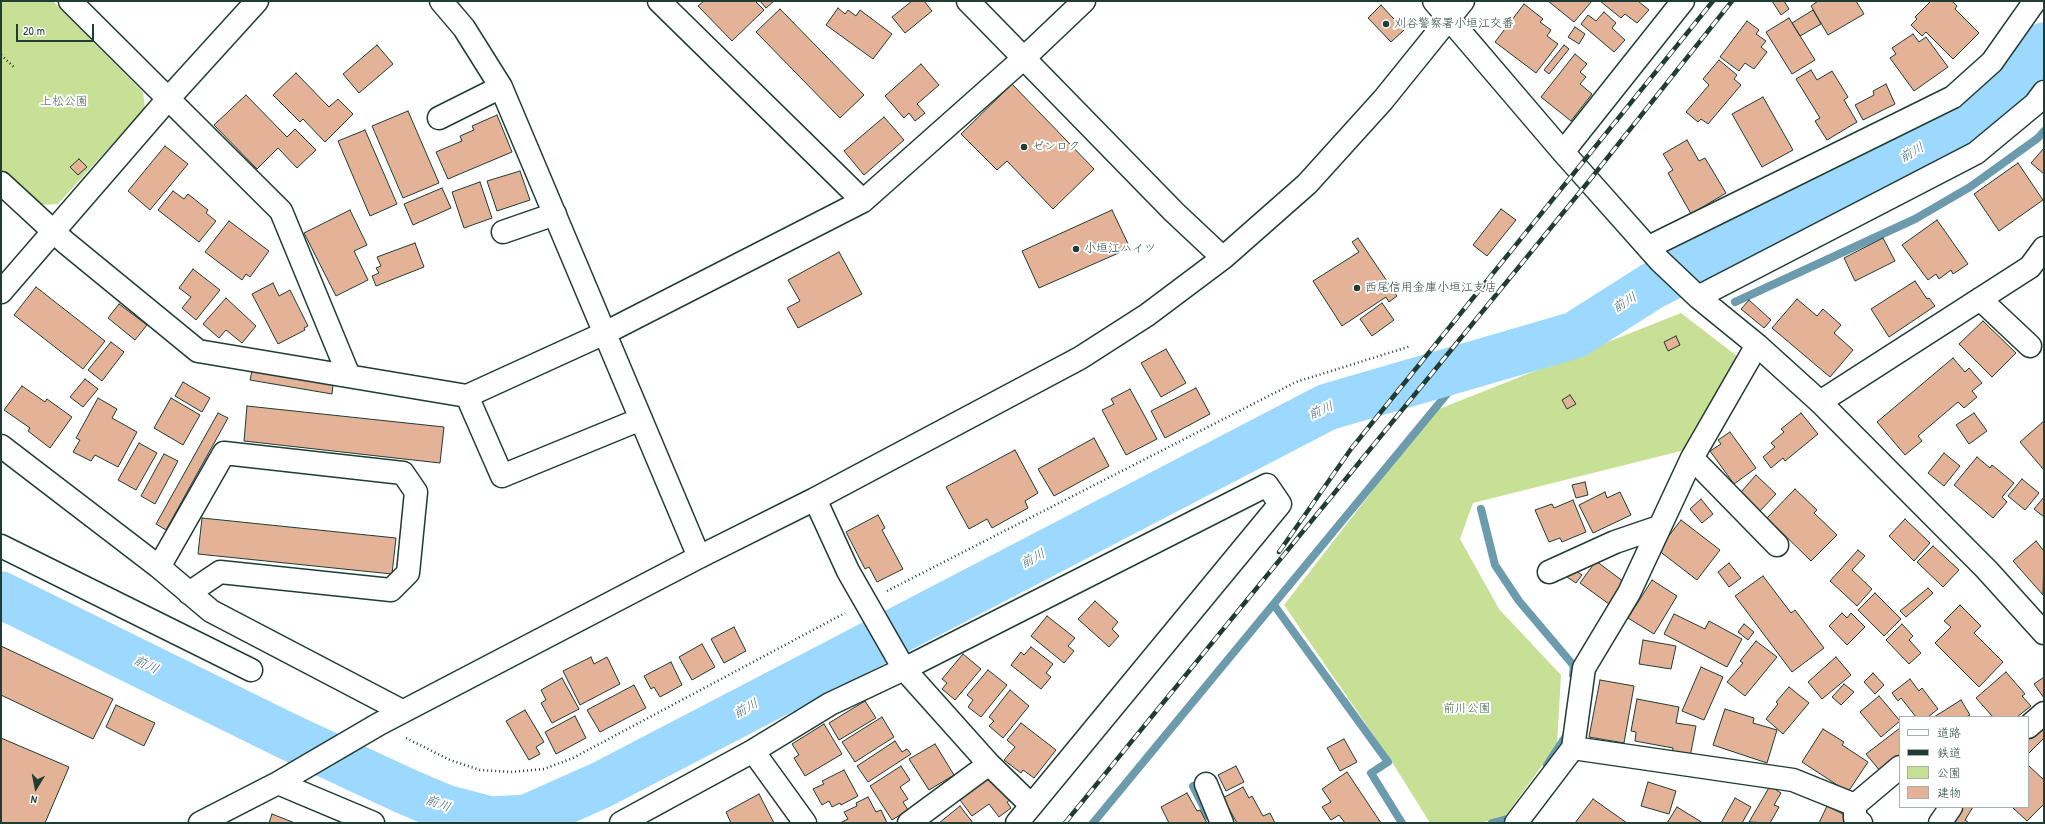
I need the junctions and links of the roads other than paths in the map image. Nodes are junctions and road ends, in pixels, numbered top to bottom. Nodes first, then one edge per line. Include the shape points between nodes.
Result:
1 (70, 1) edge
2 (257, 1) edge
3 (441, 1) edge
4 (659, 1) edge
5 (968, 1) edge
6 (1084, 1) edge
7 (1434, 1) edge
8 (1463, 1) edge
9 (1683, 1) edge
10 (2035, 1) edge
11 (1449, 18) junction
12 (1024, 58) junction
13 (501, 87) junction
14 (2044, 92) edge
15 (168, 99) junction
16 (439, 118) dead end
17 (1563, 152) junction
18 (1, 183) edge
19 (863, 201) junction
20 (555, 214) junction
21 (54, 231) junction
22 (503, 232) dead end
23 (2044, 248) edge
24 (1654, 254) junction
25 (1223, 258) junction
26 (1, 292) edge
27 (1698, 297) junction
28 (1980, 299) junction
29 (605, 333) junction
30 (1757, 345) junction
31 (2030, 346) dead end
32 (349, 376) junction
33 (467, 396) junction
34 (1820, 402) junction
35 (641, 419) junction
36 (1, 446) edge
37 (1692, 458) junction
38 (815, 500) junction
39 (1659, 527) junction
40 (1777, 545) dead end
41 (1, 546) edge
42 (699, 557) junction
43 (159, 567) junction
44 (1549, 572) dead end
45 (189, 593) junction
46 (2044, 633) edge
47 (904, 668) junction
48 (251, 670) dead end
49 (402, 712) junction
50 (2044, 713) edge
51 (2029, 727) edge
52 (1574, 748) junction
53 (753, 752) junction
54 (989, 764) junction
55 (1899, 768) edge
56 (279, 783) junction
57 (1206, 784) dead end
58 (1031, 805) junction
59 (1950, 808) edge
60 (1858, 814) edge
61 (200, 823) edge
62 (373, 823) edge
63 (621, 823) edge
64 (806, 823) edge
65 (908, 823) edge
66 (1017, 823) edge
67 (1222, 823) edge
68 (1516, 823) edge
69 (1940, 823) edge

1 - 15 street
2 - 15 street
3 - 13 street via 464,28
4 - 19 street
5 - 12 street
6 - 12 street
7 - 11 street
8 - 11 street
9 - 17 street
10 - 24 street via 1992,62 1953,97
11 - 17 street
11 - 25 street via 1383,100 1307,184
12 - 19 street
12 - 25 street via 1174,212
13 - 16 street
13 - 20 street
14 - 27 street via 2035,104 1976,153
15 - 21 street
15 - 32 street via 281,211
17 - 24 street
18 - 21 street
19 - 29 street
20 - 22 street
20 - 29 street
21 - 26 street
21 - 32 street via 198,351
23 - 28 street via 2030,267
24 - 27 street
25 - 38 street via 1147,315 1080,358
27 - 30 street
28 - 31 street
28 - 34 street
29 - 33 street
29 - 35 street
30 - 34 street
30 - 37 street
32 - 33 street
33 - 35 street via 502,476
34 - 46 street via 1987,570
35 - 42 street
36 - 43 street
37 - 39 street
37 - 40 street
38 - 42 street
38 - 47 street via 848,571
39 - 44 street via 1616,542
39 - 52 street via 1629,593 1584,668
41 - 48 street
42 - 49 street
43 - 45 street
43 - 45 street via 224,453 403,473 416,492 408,573 391,590 220,572
45 - 49 street via 211,611
47 - 53 street via 830,704
47 - 54 street
47 - 58 street via 1267,485 1280,504
49 - 56 street
50 - 51 street
52 - 60 street via 1794,780
52 - 68 street
53 - 63 street
53 - 64 street
54 - 58 street
54 - 65 street
55 - 60 street
56 - 61 street
56 - 62 street
57 - 67 street
58 - 66 street
59 - 69 street

